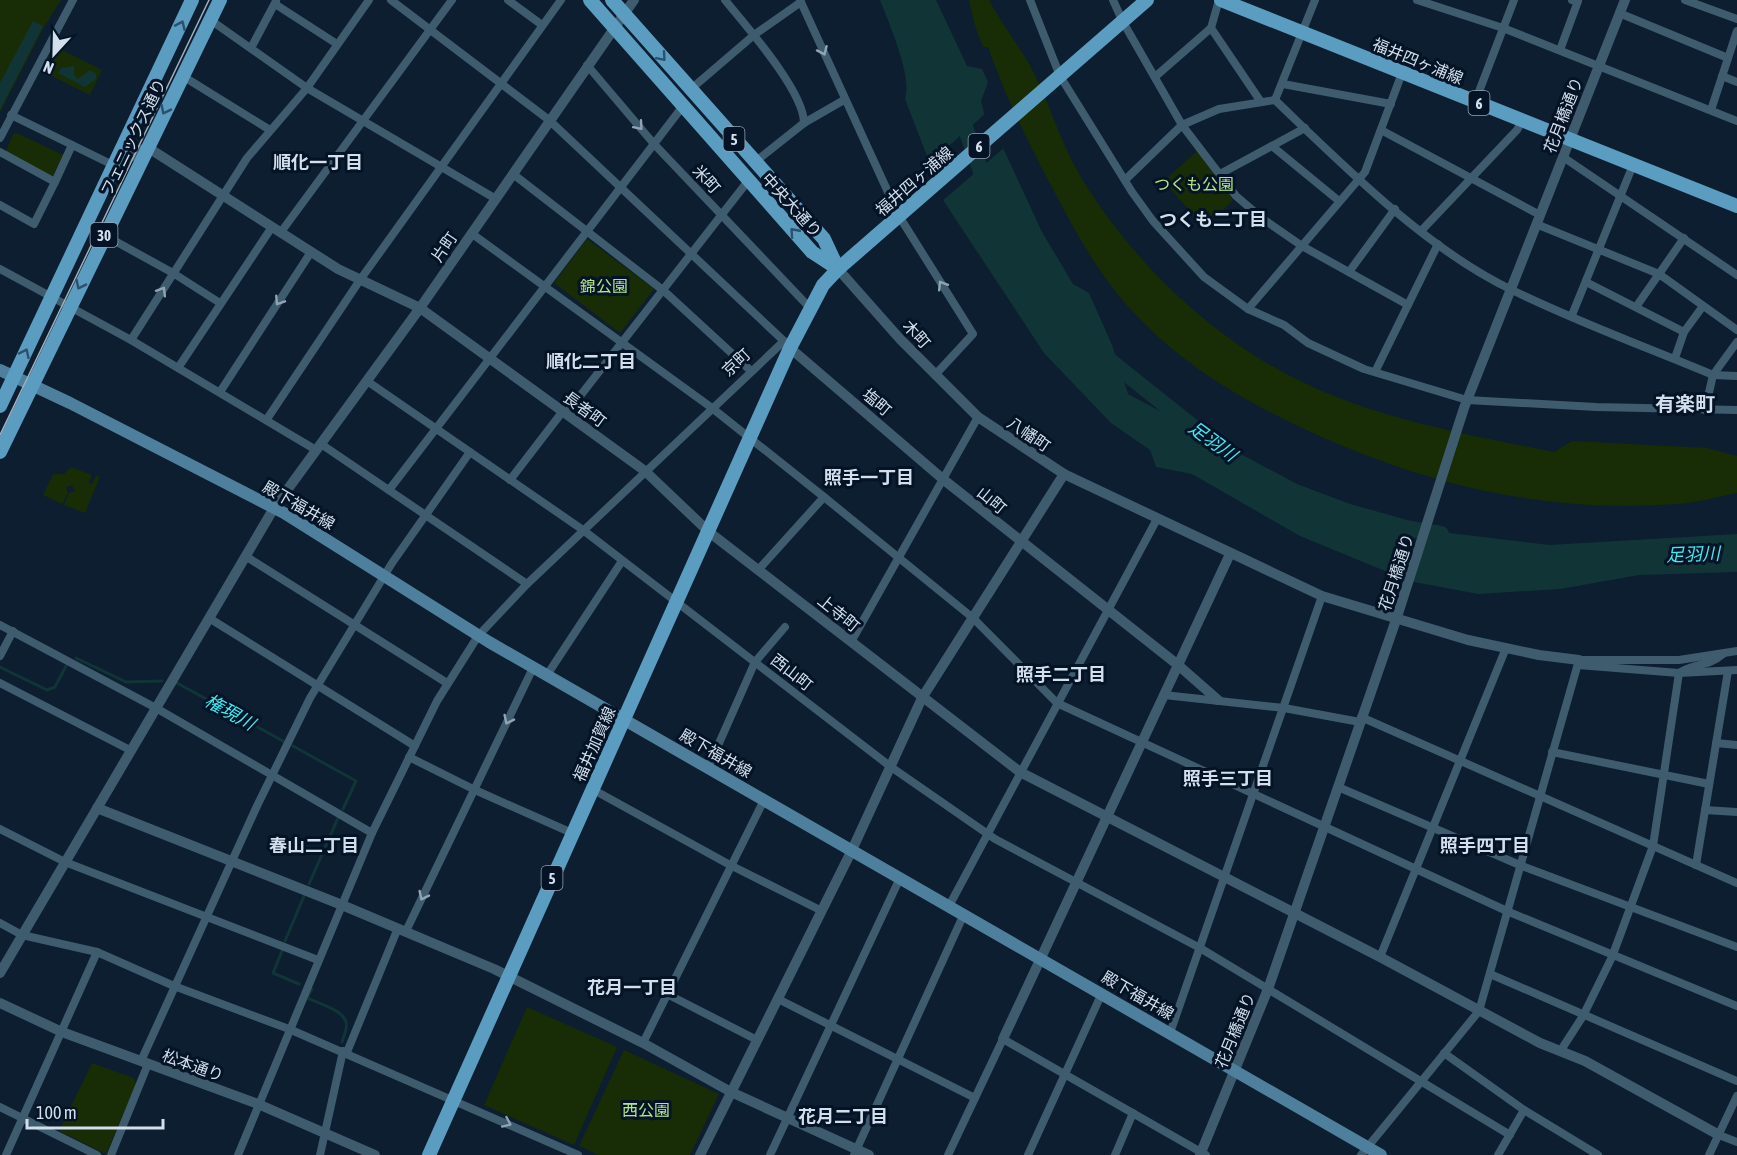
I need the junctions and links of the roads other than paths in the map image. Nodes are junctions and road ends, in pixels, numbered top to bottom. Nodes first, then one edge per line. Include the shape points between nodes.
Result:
1 (73, 0) edge
2 (192, 0) edge
3 (220, 0) edge
4 (369, 0) edge
5 (391, 0) edge
6 (452, 0) edge
7 (508, 0) edge
8 (561, 0) edge
9 (590, 0) edge
10 (612, 0) edge
11 (634, 0) edge
12 (725, 0) edge
13 (1030, 0) edge
14 (1113, 0) edge
15 (1147, 0) edge
16 (1220, 0) edge
17 (1316, 0) edge
18 (1417, 0) edge
19 (1514, 0) edge
20 (1572, 0) edge
21 (1625, 0) edge
22 (1685, 0) edge
23 (800, 1) edge
24 (276, 2) edge
25 (623, 13) junction
26 (1619, 13) junction
27 (209, 19) junction
28 (1737, 19) edge
29 (1122, 22) junction
30 (542, 25) junction
31 (613, 27) junction
32 (1210, 28) junction
33 (1503, 28) junction
34 (430, 30) junction
35 (1737, 31) edge
36 (1303, 32) junction
37 (754, 35) junction
38 (337, 44) junction
39 (251, 48) junction
40 (1560, 50) junction
41 (1728, 58) junction
42 (1599, 64) junction
43 (587, 65) junction
44 (1402, 73) junction
45 (182, 75) junction
46 (1156, 76) junction
47 (1722, 76) junction
48 (1057, 78) junction
49 (1737, 82) edge
50 (500, 84) junction
51 (1283, 84) junction
52 (307, 88) junction
53 (691, 89) junction
54 (844, 100) junction
55 (1275, 100) junction
56 (1261, 102) junction
57 (1475, 102) junction
58 (1390, 104) junction
59 (683, 106) junction
60 (1711, 110) junction
61 (11, 115) junction
62 (361, 120) junction
63 (549, 120) junction
64 (1522, 120) junction
65 (1737, 121) edge
66 (804, 123) junction
67 (1182, 125) junction
68 (1305, 128) junction
69 (270, 130) junction
70 (1381, 130) junction
71 (0, 138) edge
72 (1570, 140) junction
73 (654, 144) junction
74 (72, 145) junction
75 (1272, 146) junction
76 (147, 147) junction
77 (0, 152) edge
78 (1563, 158) junction
79 (755, 162) junction
80 (1633, 165) junction
81 (115, 166) junction
82 (442, 166) junction
83 (513, 174) junction
84 (1220, 174) junction
85 (1358, 178) junction
86 (1471, 178) junction
87 (748, 180) junction
88 (1125, 180) junction
89 (55, 182) junction
90 (621, 188) junction
91 (223, 194) junction
92 (1621, 195) junction
93 (496, 199) junction
94 (1339, 201) junction
95 (0, 206) edge
96 (1737, 206) edge
97 (1395, 209) junction
98 (901, 213) junction
99 (722, 216) junction
100 (1538, 220) junction
101 (277, 230) junction
102 (1421, 231) junction
103 (588, 232) junction
104 (471, 233) junction
105 (104, 235) junction
106 (1684, 238) junction
107 (1438, 244) junction
108 (1302, 246) junction
109 (1599, 249) junction
110 (311, 252) junction
111 (692, 255) junction
112 (0, 268) edge
113 (838, 269) junction
114 (1349, 272) junction
115 (173, 273) junction
116 (1659, 274) junction
117 (1737, 275) edge
118 (360, 280) junction
119 (1586, 282) junction
120 (546, 286) junction
121 (1510, 290) junction
122 (664, 291) junction
123 (52, 297) junction
124 (220, 303) junction
125 (1408, 304) junction
126 (1703, 306) junction
127 (69, 307) junction
128 (1636, 307) junction
129 (420, 308) junction
130 (810, 308) junction
131 (1248, 309) junction
132 (1572, 315) junction
133 (1737, 330) edge
134 (1684, 332) junction
135 (131, 340) junction
136 (1737, 342) edge
137 (623, 343) junction
138 (787, 344) junction
139 (1675, 358) junction
140 (491, 360) junction
141 (178, 368) junction
142 (0, 370) edge
143 (751, 371) junction
144 (1375, 372) junction
145 (935, 375) junction
146 (1713, 375) junction
147 (14, 376) junction
148 (1737, 376) edge
149 (367, 381) junction
150 (32, 385) junction
151 (220, 392) junction
152 (1466, 404) junction
153 (0, 406) edge
154 (712, 408) junction
155 (1705, 410) junction
156 (1737, 410) edge
157 (565, 413) junction
158 (978, 417) junction
159 (267, 419) junction
160 (437, 429) junction
161 (750, 438) junction
162 (319, 447) junction
163 (0, 452) edge
164 (470, 452) junction
165 (645, 471) junction
166 (1064, 474) junction
167 (510, 480) junction
168 (944, 480) junction
169 (389, 490) junction
170 (824, 497) junction
171 (274, 508) junction
172 (424, 514) junction
173 (1157, 519) junction
174 (583, 530) junction
175 (709, 532) junction
176 (1021, 542) junction
177 (1230, 554) junction
178 (247, 558) junction
179 (899, 558) junction
180 (622, 561) junction
181 (759, 569) junction
182 (384, 576) junction
183 (527, 584) junction
184 (1322, 596) junction
185 (676, 602) junction
186 (1107, 610) junction
187 (1398, 615) junction
188 (209, 618) junction
189 (973, 618) junction
190 (0, 624) edge
191 (355, 625) junction
192 (784, 627) dead end
193 (13, 631) junction
194 (478, 636) junction
195 (851, 642) junction
196 (1506, 648) junction
197 (1737, 651) edge
198 (1723, 653) junction
199 (0, 656) edge
200 (755, 662) junction
201 (1579, 662) junction
202 (1178, 665) junction
203 (533, 668) junction
204 (1732, 670) edge
205 (1680, 673) junction
206 (547, 675) junction
207 (0, 683) edge
208 (447, 683) junction
209 (318, 686) junction
210 (1164, 695) junction
211 (922, 698) junction
212 (1218, 700) junction
213 (1057, 703) junction
214 (156, 708) junction
215 (1284, 708) junction
216 (624, 719) junction
217 (1361, 719) junction
218 (1716, 743) junction
219 (1141, 744) junction
220 (1737, 745) edge
221 (414, 746) junction
222 (130, 750) junction
223 (1552, 752) junction
224 (410, 757) junction
225 (1461, 759) junction
226 (891, 767) junction
227 (708, 768) junction
228 (1020, 772) junction
229 (272, 776) junction
230 (1664, 776) junction
231 (1709, 784) junction
232 (1338, 787) junction
233 (592, 789) junction
234 (475, 790) junction
235 (1252, 794) junction
236 (1539, 795) junction
237 (764, 800) junction
238 (97, 808) junction
239 (1705, 810) junction
240 (1737, 812) edge
241 (1107, 817) junction
242 (1324, 826) junction
243 (1433, 828) junction
244 (0, 829) edge
245 (372, 833) junction
246 (573, 833) junction
247 (987, 833) junction
248 (1653, 846) junction
249 (852, 850) junction
250 (64, 861) junction
251 (232, 862) junction
252 (730, 865) junction
253 (1696, 865) junction
254 (1522, 866) junction
255 (1416, 868) junction
256 (900, 878) junction
257 (1223, 879) junction
258 (1076, 883) junction
259 (1737, 883) edge
260 (342, 904) junction
261 (949, 906) junction
262 (1630, 907) junction
263 (822, 911) junction
264 (1509, 912) junction
265 (963, 914) junction
266 (1293, 914) junction
267 (207, 916) junction
268 (0, 923) edge
269 (402, 930) junction
270 (22, 935) junction
271 (1737, 947) edge
272 (1200, 948) junction
273 (97, 952) junction
274 (1380, 957) junction
275 (1612, 957) junction
276 (1041, 958) junction
277 (318, 960) junction
278 (0, 973) edge
279 (1490, 974) junction
280 (509, 976) junction
281 (174, 986) junction
282 (1268, 989) junction
283 (1102, 993) junction
284 (667, 994) junction
285 (778, 999) junction
286 (0, 1003) edge
287 (1737, 1006) edge
288 (1479, 1011) junction
289 (1583, 1016) junction
290 (831, 1026) junction
291 (289, 1029) junction
292 (62, 1032) junction
293 (1170, 1033) junction
294 (1003, 1039) junction
295 (757, 1040) junction
296 (643, 1043) junction
297 (1562, 1050) junction
298 (345, 1052) junction
299 (1444, 1053) junction
300 (897, 1059) junction
301 (145, 1063) junction
302 (1236, 1070) junction
303 (1065, 1074) junction
304 (1737, 1081) edge
305 (1421, 1082) junction
306 (731, 1092) junction
307 (1737, 1096) edge
308 (453, 1098) junction
309 (975, 1098) junction
310 (258, 1104) junction
311 (0, 1107) edge
312 (1524, 1110) junction
313 (1133, 1113) junction
314 (23, 1118) junction
315 (787, 1118) junction
316 (324, 1133) junction
317 (1719, 1135) junction
318 (1510, 1136) junction
319 (1737, 1142) edge
320 (1364, 1151) edge
321 (85, 1152) edge
322 (855, 1152) edge
323 (1202, 1154) edge
324 (6, 1155) edge
325 (97, 1155) edge
326 (111, 1155) edge
327 (238, 1155) edge
328 (320, 1155) edge
329 (375, 1155) edge
330 (429, 1155) edge
331 (578, 1155) edge
332 (700, 1155) edge
333 (770, 1155) edge
334 (869, 1155) edge
335 (948, 1155) edge
336 (1028, 1155) edge
337 (1115, 1155) edge
338 (1382, 1155) edge
339 (1498, 1155) edge
340 (1598, 1155) edge
341 (1709, 1155) edge

1 - 61 street
81 -> 2 main road, フェニックス通り / 30
3 - 27 main road, フェニックス通り / 30
4 - 38 street
5 - 34 street
6 - 34 street
7 - 30 street
8 - 30 street
9 - 31 main road, 中央大通り / 5
10 - 25 main road, 中央大通り / 5
11 - 25 street, 片町
12 - 37 street
13 - 48 street
14 - 29 street
15 - 29 main road, 福井四ヶ浦線 / 6
16 - 32 street
16 - 36 main road, 福井四ヶ浦線 / 6
17 - 36 street
18 - 33 street
19 - 33 street
20 - 40 street via 1578,1
21 - 26 street, 花月橋通り
22 - 28 street
23 - 37 street
23 -> 54 street
24 - 38 street
24 - 39 street
25 - 31 street, 片町
25 -> 53 main road, 中央大通り / 5
26 - 41 street
26 - 42 street, 花月橋通り
27 - 39 street
27 - 45 main road, フェニックス通り / 30
29 - 46 street
29 - 48 main road, 福井四ヶ浦線 / 6
30 - 50 street
31 - 43 street, 片町
31 - 59 main road, 中央大通り / 5
32 - 46 street
32 - 56 street
33 - 40 street
33 - 57 street
34 - 50 street
34 - 62 street
35 - 41 street
36 - 44 main road, 福井四ヶ浦線 / 6
36 - 51 street
37 - 53 street
37 - 66 street via 795,94
38 - 52 street
39 - 52 street
40 - 42 street
41 - 47 street
42 - 60 street
42 - 72 street, 花月橋通り
43 - 63 street, 片町
43 -> 73 street, 米町
44 - 57 main road, 福井四ヶ浦線 / 6
44 - 58 street
45 - 69 street
45 -> 76 main road, フェニックス通り / 30
46 - 67 street
47 - 49 street
47 - 60 street
48 - 88 street
48 - 98 main road, 福井四ヶ浦線 / 6
50 - 63 street
50 - 82 street
51 - 55 street
51 - 58 street
52 - 62 street
52 - 69 street
53 - 79 main road, 中央大通り / 5
54 - 66 street
54 - 98 street
55 - 56 street
55 - 68 street
56 - 67 street via 1219,109
57 - 64 main road, 福井四ヶ浦線 / 6
58 - 70 street
59 - 73 street
59 - 87 main road, 中央大通り / 5
60 - 65 street
61 - 71 street
61 - 74 street
62 - 82 street
62 - 101 street
63 - 83 street, 片町
63 - 90 street
64 - 72 main road, 福井四ヶ浦線 / 6
64 - 86 street
66 - 79 street
67 - 84 street
67 - 88 street
68 - 75 street
68 - 85 street
69 - 91 street
70 - 85 street via 1365,172
70 - 86 street
72 - 78 street, 花月橋通り
72 - 80 main road, 福井四ヶ浦線 / 6
73 - 90 street
73 - 99 street, 米町
74 - 81 street
74 - 89 street
75 - 84 street
75 - 94 street
76 - 81 street
76 - 91 street, 長者町
76 - 105 main road, フェニックス通り / 30
77 - 89 street
78 - 92 street
78 - 100 street, 花月橋通り
79 - 113 main road, 中央大通り / 5 via 824,239
80 - 92 street
80 - 96 main road, 福井四ヶ浦線 / 6
81 - 123 main road, フェニックス通り / 30
82 - 93 street
82 - 118 street
83 - 93 street, 片町
83 - 103 street
84 - 108 street via 1236,196
85 - 94 street
85 - 97 street
86 - 100 street
86 - 102 street
87 - 99 street
113 -> 87 main road, 中央大通り / 5 via 812,252
88 - 131 street via 1153,221 1204,277
89 - 95 street via 34,224
90 - 103 street
90 - 111 street
91 - 101 street, 長者町
91 - 115 street
92 - 106 street
92 - 109 street
93 - 104 street, 片町
94 - 108 street
97 - 102 street
97 - 114 street
98 - 113 main road, 福井四ヶ浦線 / 6
145 -> 98 street via 973,334
99 - 111 street
99 - 130 street, 米町
100 - 109 street
100 - 121 street, 花月橋通り
101 - 110 street, 長者町
101 - 124 street
102 - 107 street
103 - 120 street
103 - 122 street
104 - 120 street
104 - 129 street, 片町
105 - 115 street
105 -> 127 main road, フェニックス通り / 30
106 - 116 street
106 - 117 street
107 - 121 street
107 - 125 street
108 - 114 street
108 - 131 street
109 - 116 street
109 - 119 street
110 - 118 street, 長者町
110 -> 151 street
111 - 122 street
111 - 138 street
112 - 123 street
113 - 130 main road, 京町 / 5
113 - 145 street, 木町
114 - 125 street
115 - 124 street
135 -> 115 street
116 - 126 street
116 - 128 street
118 - 129 street, 長者町
118 - 159 street
119 - 128 street
119 - 132 street
120 - 137 street
120 - 140 street
121 - 132 street
121 - 152 street, 花月橋通り
122 - 137 street
122 - 143 street
123 - 127 street
147 -> 123 main road, フェニックス通り / 30
124 - 141 street
125 - 144 street
126 - 133 street
126 - 134 street
127 - 135 street
127 - 150 main road, フェニックス通り / 30
128 - 134 street
129 - 140 street, 長者町
129 - 149 street, 片町
130 - 138 main road, 京町 / 5
131 - 144 street via 1284,325 1308,343
132 - 139 street
134 - 139 street
135 - 141 street
136 - 146 street
137 - 154 street
137 - 157 street
138 - 143 street, 京町
138 - 161 main road, 福井加賀線 / 5
138 - 168 street, 塩町
139 - 146 street
140 - 157 street, 長者町
140 - 160 street
141 - 151 street
142 - 147 main road, 殿下福井線
143 - 154 street, 京町
144 - 152 street
145 - 158 street, 木町
146 - 148 street
146 - 155 street
147 - 150 main road, 殿下福井線
147 - 153 main road, フェニックス通り / 30
149 - 160 street, 西山町
149 - 162 street, 片町
150 - 163 main road, フェニックス通り / 30
150 - 171 main road, 殿下福井線
151 - 159 street
152 - 155 street
152 - 187 street, 花月橋通り
154 - 161 street
154 - 165 street, 京町
155 - 156 street
157 - 165 street, 長者町
157 - 167 street
158 - 166 street, 八幡町
158 - 168 street
159 - 162 street
160 - 164 street, 西山町
160 - 169 street
161 - 170 street
161 - 175 main road, 福井加賀線 / 5
162 - 169 street
162 - 171 street, 片町
164 - 167 street, 西山町
164 - 172 street
165 - 174 street, 京町
165 - 175 street, 上寺町
166 - 173 street, 八幡町
166 - 176 street
167 - 174 street, 西山町
168 - 176 street, 山町
168 - 179 street
169 - 172 street
170 - 179 street
170 - 181 street
171 - 178 street, 片町
171 - 182 main road, 殿下福井線
172 - 182 street
172 - 183 street
173 - 177 street, 八幡町
173 - 186 street
174 - 180 street, 西山町
174 - 183 street, 京町
175 - 181 street, 上寺町
175 - 185 main road, 福井加賀線 / 5
176 - 186 street, 山町
176 - 189 street
177 - 184 street, 八幡町
177 - 202 street
178 - 188 street, 片町
178 - 191 street
179 - 189 street
179 - 195 street
180 - 185 street, 西山町
180 - 206 street
181 - 195 street, 上寺町
182 - 191 street
182 - 194 main road, 殿下福井線
183 - 194 street, 京町
184 - 187 street, 八幡町
184 - 215 street
185 - 200 street, 西山町
185 - 216 main road, 福井加賀線 / 5
186 - 202 street, 山町
186 - 213 street
187 - 196 street, 八幡町
187 - 217 street, 花月橋通り
188 - 209 street
188 - 214 street, 片町
189 - 211 street
189 - 213 street
190 - 193 street
191 - 208 street
191 - 209 street
192 - 200 street
193 - 199 street
193 - 214 street
194 - 203 main road, 殿下福井線
194 - 208 street, 京町
195 - 211 street, 上寺町
196 - 201 street, 八幡町
196 - 225 street
197 - 198 street
198 - 201 street via 1679,660
198 - 205 street via 1713,663 1688,667
200 - 226 street, 西山町
200 - 227 street
201 - 205 street
201 - 223 street
202 - 210 street
202 - 212 street, 山町
203 - 206 main road, 殿下福井線
203 -> 234 street
204 - 205 street
204 - 218 street
205 - 230 street
206 - 216 main road, 殿下福井線
207 - 222 street
208 - 221 street, 京町
209 - 221 street
209 - 229 street
210 - 212 street
210 - 219 street
211 - 226 street
211 - 228 street, 上寺町
212 - 215 street
213 - 219 street
213 - 228 street
214 - 222 street, 片町
214 - 229 street
215 - 217 street
215 - 235 street
216 - 227 main road, 殿下福井線
216 - 233 main road, 福井加賀線 / 5
217 - 225 street
217 - 232 street, 花月橋通り
218 - 220 street
218 - 231 street
219 - 235 street
219 - 241 street
221 - 224 street, 京町
222 - 238 street, 片町
223 - 230 street
223 - 236 street
224 - 234 street
224 - 245 street, 京町
225 - 236 street
225 - 243 street
226 - 247 street, 西山町
226 - 249 street
227 - 237 main road, 殿下福井線
228 - 241 street, 上寺町
228 - 247 street
229 - 245 street
229 - 251 street
230 - 231 street
230 - 248 street
231 - 239 street
232 - 242 street, 花月橋通り
232 - 243 street
233 - 246 main road, 福井加賀線 / 5
233 - 252 street
234 - 246 street
234 -> 269 street
235 - 242 street
235 - 257 street
236 - 248 street
236 - 254 street
237 - 249 main road, 殿下福井線
237 - 252 street
238 - 250 street, 片町
238 - 251 street
239 - 240 street
239 - 253 street
241 - 257 street, 上寺町
241 - 258 street
242 - 255 street
242 - 266 street, 花月橋通り
243 - 254 street
243 - 255 street
244 - 250 street
245 - 260 street, 京町
246 - 280 main road, 福井加賀線 / 5
247 - 258 street, 西山町
247 - 261 street
248 - 253 street
248 - 262 street
249 - 256 main road, 殿下福井線
249 - 263 street
250 - 267 street
250 - 270 street, 片町
251 - 260 street
251 - 267 street
252 - 263 street
252 - 284 street
253 - 259 street
254 - 262 street
254 - 264 street
255 - 264 street
255 - 274 street
256 - 261 main road, 殿下福井線
256 - 290 street
257 - 266 street, 上寺町
257 - 272 street
258 - 272 street, 西山町
258 - 276 street
260 - 269 street
260 - 277 street, 京町
261 - 265 main road, 殿下福井線
262 - 271 street
262 - 275 street
263 - 285 street
264 - 275 street
264 - 279 street
265 - 276 main road, 殿下福井線
265 - 300 street
266 - 274 street, 上寺町
266 - 282 street, 花月橋通り
267 - 277 street
267 - 281 street
268 - 270 street
269 - 280 street
269 - 298 street
270 - 273 street
270 - 278 street, 片町
272 - 282 street, 西山町
272 - 293 street
273 - 281 street
273 - 292 street
274 - 288 street, 上寺町
275 - 287 street
275 - 289 street
276 - 283 main road, 殿下福井線
276 - 294 street
277 - 291 street, 京町
279 - 288 street
279 - 289 street
280 - 296 street
280 - 308 main road, 福井加賀線 / 5
281 - 291 street
281 - 301 street
282 - 302 street, 花月橋通り
282 - 305 street, 西山町
283 - 293 main road, 殿下福井線
283 - 303 street
284 - 295 street
284 - 296 street
285 - 290 street
285 - 295 street
286 - 292 street, 松本通り
288 - 297 street, 上寺町 via 1540,1043
288 - 299 street
289 - 297 street
289 - 304 street
290 - 300 street
290 - 315 street
291 - 298 street
291 - 310 street, 京町
292 - 301 street, 松本通り
292 - 314 street
293 - 302 main road, 殿下福井線
294 - 303 street
294 - 309 street
295 - 306 street
296 - 306 street
297 - 317 street, 上寺町
298 - 308 street
298 - 316 street
299 - 305 street
299 - 312 street
300 - 309 street
300 - 322 street
301 - 310 street, 松本通り
301 - 326 street
302 - 320 main road, 殿下福井線
302 - 323 street, 花月橋通り
303 - 313 street
303 - 336 street
305 - 318 street, 西山町
305 - 320 street
306 - 315 street
306 - 332 street
307 - 317 street
308 - 330 main road, 福井加賀線 / 5
308 -> 331 street
309 - 335 street
310 - 316 street, 松本通り
310 - 327 street, 京町
311 - 314 street
312 - 318 street
312 - 340 street
313 - 323 street
313 - 337 street
314 - 321 street
314 - 324 street
315 - 322 street
315 - 333 street
316 - 328 street
316 - 329 street, 松本通り
317 - 319 street
317 - 341 street
318 - 339 street
320 - 338 main road, 殿下福井線
321 - 325 street
322 - 334 street

